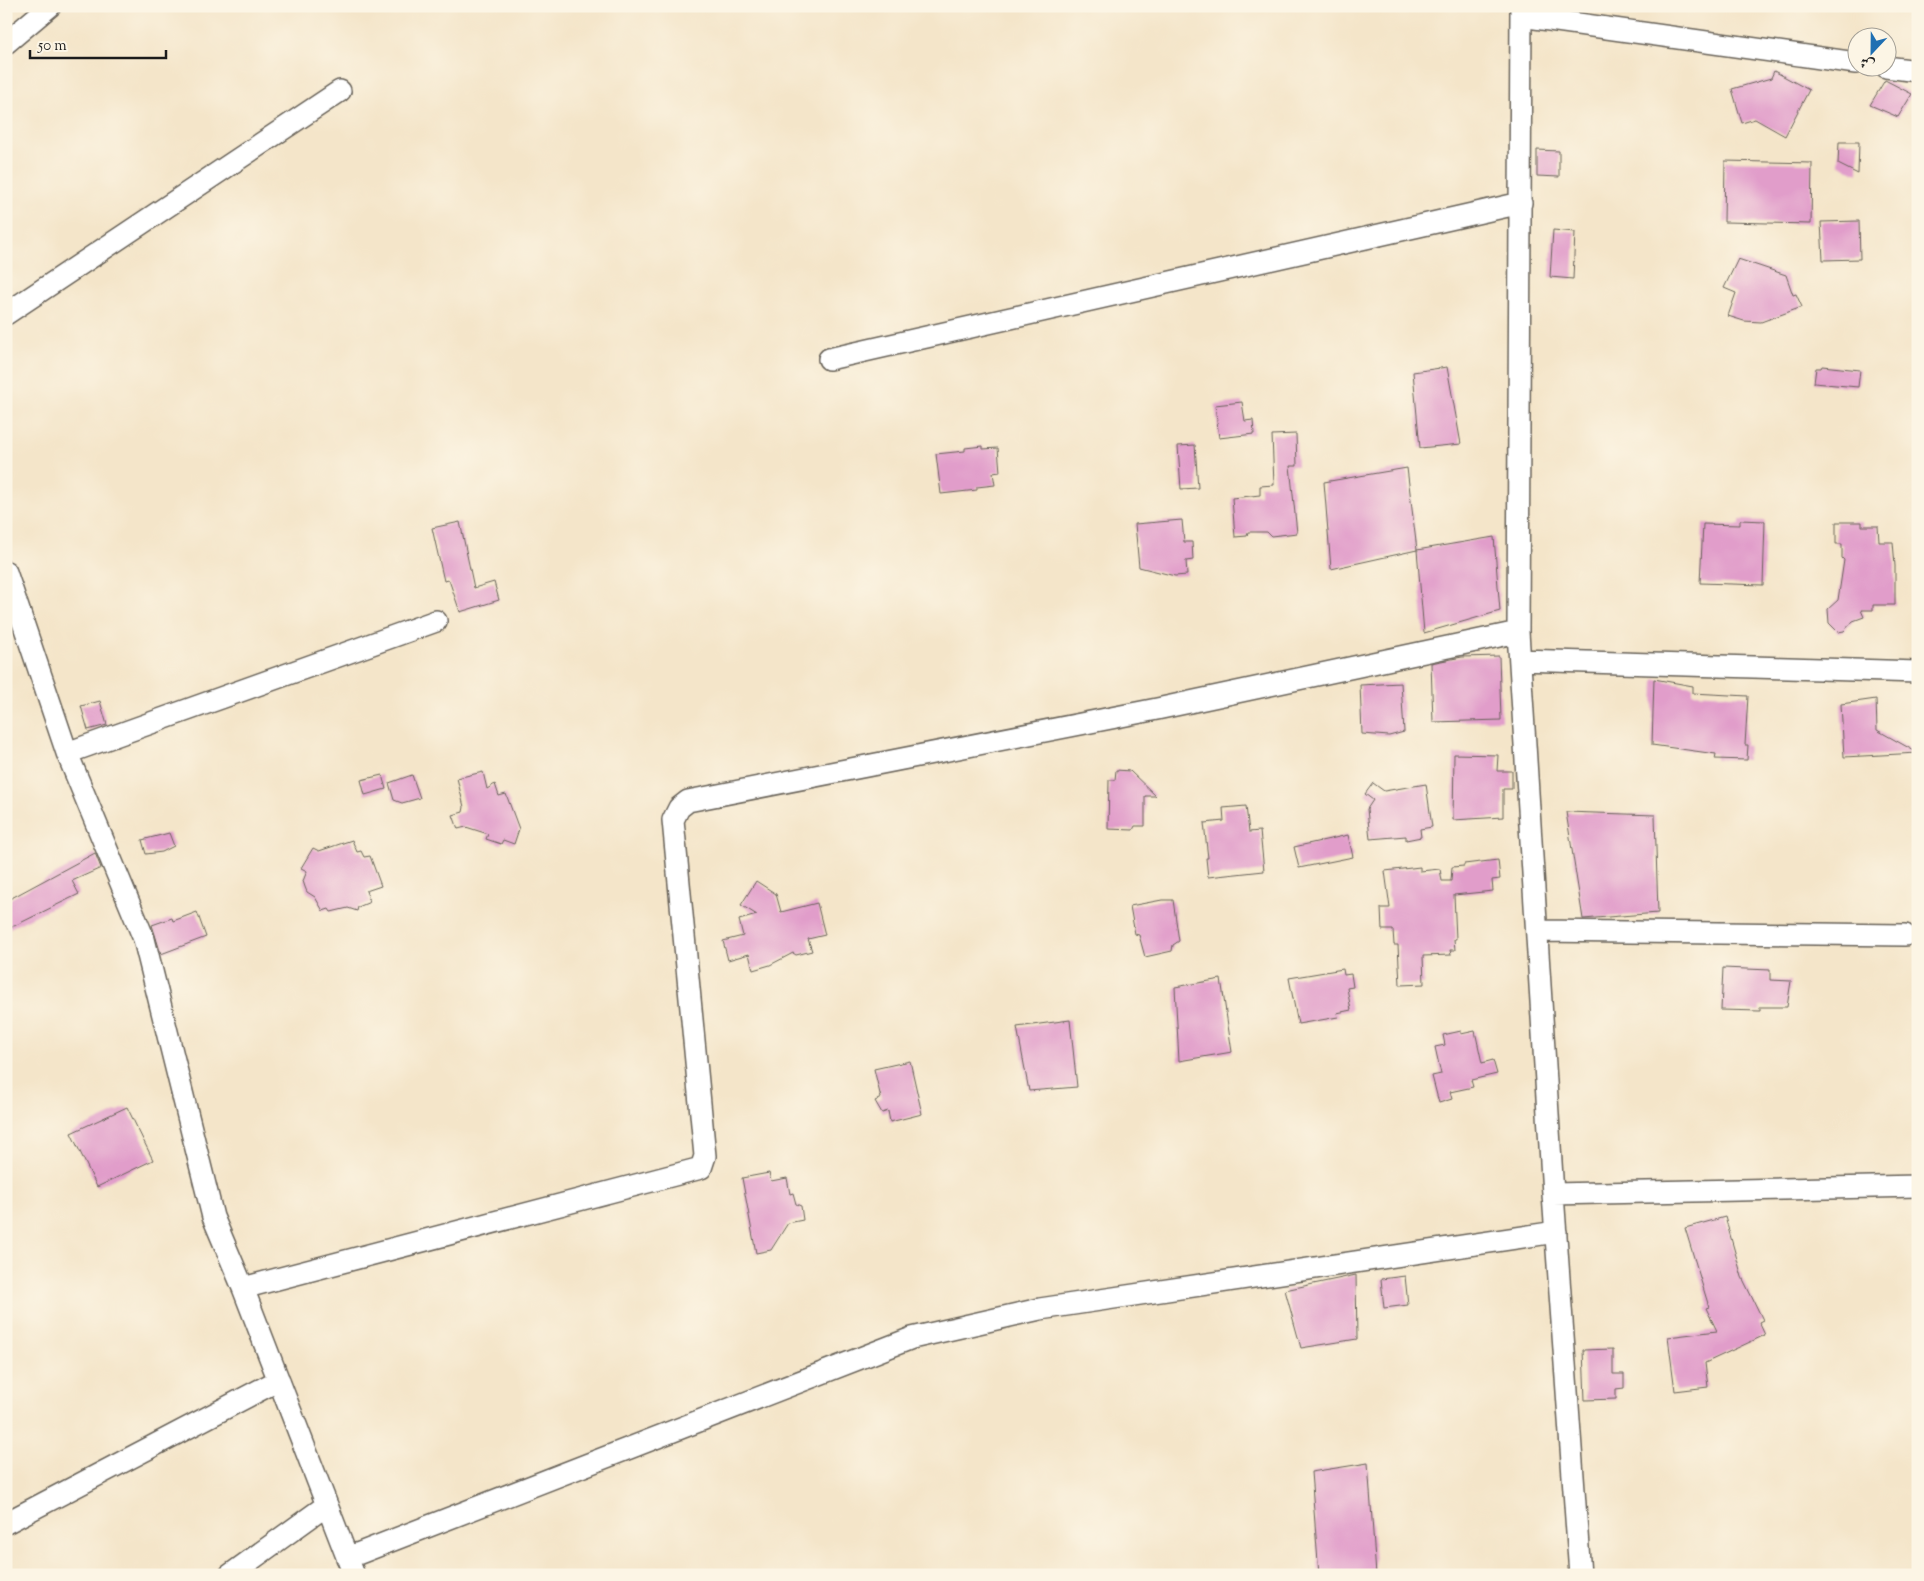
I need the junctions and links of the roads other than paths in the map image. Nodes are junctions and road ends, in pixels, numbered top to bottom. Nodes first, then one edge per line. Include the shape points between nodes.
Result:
1 (50, 6) edge
2 (1521, 11) edge
3 (6, 43) edge
4 (1846, 61) edge
5 (1896, 68) edge
6 (1918, 71) edge
7 (340, 91) dead end
8 (1521, 202) junction
9 (6, 314) edge
10 (828, 359) dead end
11 (6, 572) edge
12 (436, 621) dead end
13 (1518, 632) junction
14 (1520, 660) junction
15 (1918, 672) edge
16 (66, 753) junction
17 (1537, 931) junction
18 (1905, 935) dead end
19 (1918, 1186) edge
20 (1553, 1194) junction
21 (1556, 1232) junction
22 (243, 1288) junction
23 (279, 1380) junction
24 (327, 1504) junction
25 (6, 1523) edge
26 (351, 1566) edge
27 (230, 1575) edge
28 (1580, 1575) edge

1 - 3 street
2 - 4 street
2 - 8 street
5 - 6 street
7 - 9 street
8 - 10 street
8 - 13 street
11 - 16 street
12 - 16 street
13 - 14 street
13 - 22 street via 1147,711 688,801 679,808 673,820 705,1156 701,1168
14 - 15 street
14 - 17 street
16 - 22 street via 144,938 213,1217
17 - 18 street
17 - 20 street
19 - 20 street
20 - 21 street
21 - 26 street via 1040,1309 912,1338
21 - 28 street
22 - 23 street
23 - 24 street
23 - 25 street
24 - 26 street
24 - 27 street

